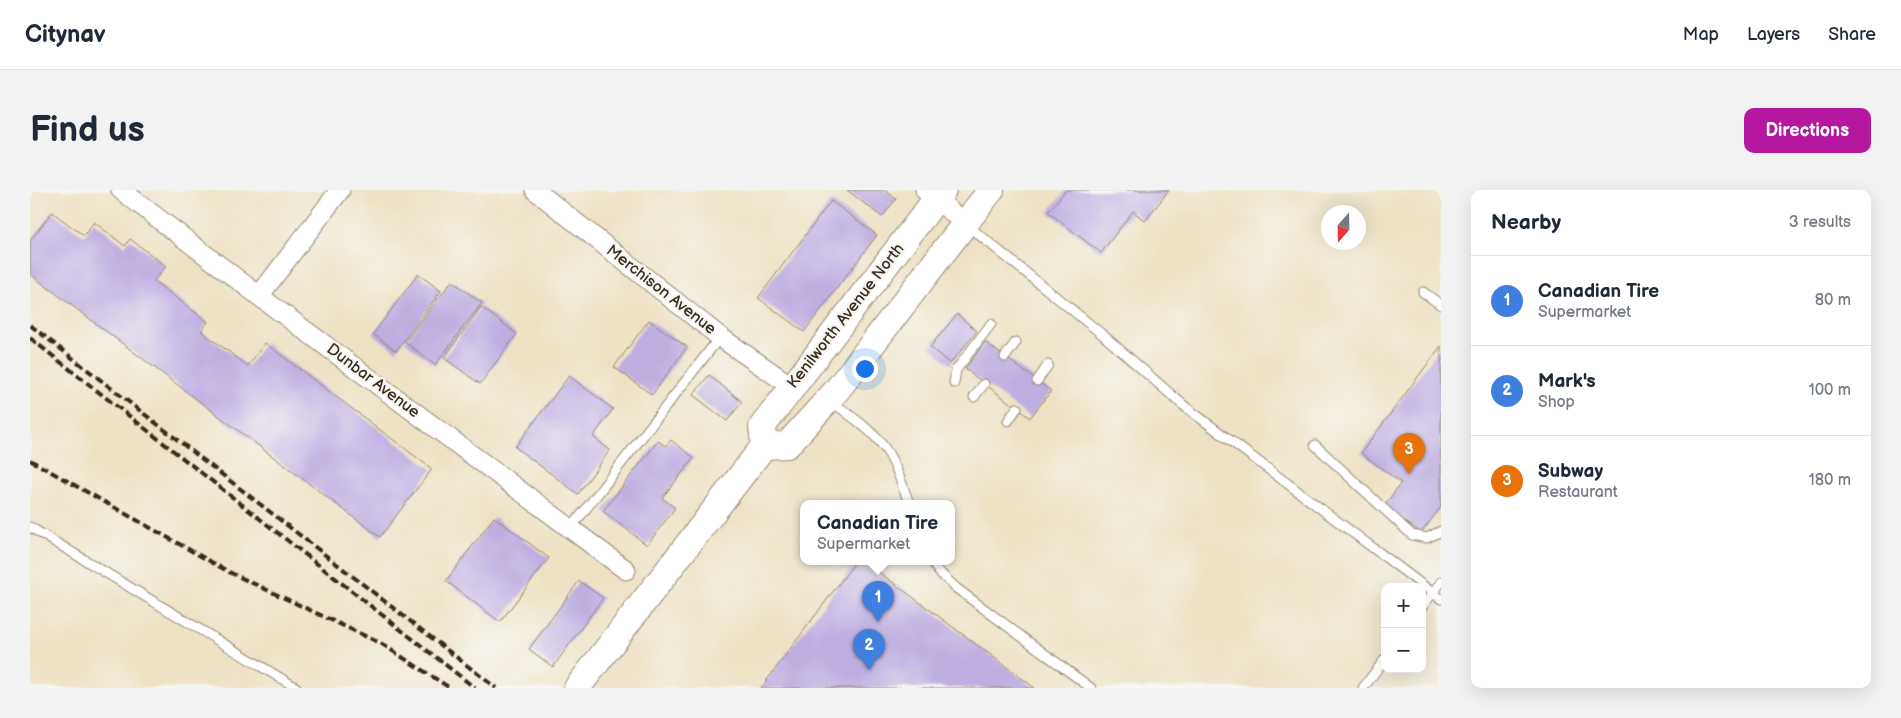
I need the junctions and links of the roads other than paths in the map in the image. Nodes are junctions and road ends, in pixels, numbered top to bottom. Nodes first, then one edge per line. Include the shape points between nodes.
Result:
1 (121, 190) edge
2 (340, 190) edge
3 (535, 190) edge
4 (991, 190) edge
5 (935, 193) edge
6 (966, 224) junction
7 (1424, 292) dead end
8 (259, 296) junction
9 (1441, 305) edge
10 (991, 324) dead end
11 (720, 337) junction
12 (1016, 342) dead end
13 (1005, 357) dead end
14 (1048, 366) dead end
15 (1037, 380) dead end
16 (954, 383) dead end
17 (984, 384) dead end
18 (791, 386) junction
19 (974, 397) dead end
20 (828, 400) junction
21 (1017, 408) dead end
22 (1008, 421) dead end
23 (1315, 445) dead end
24 (764, 446) junction
25 (908, 500) edge
26 (30, 527) edge
27 (571, 528) junction
28 (1441, 531) edge
29 (934, 565) edge
30 (626, 570) dead end
31 (1441, 582) edge
32 (1433, 593) junction
33 (1441, 600) edge
34 (1426, 602) edge
35 (1381, 663) edge
36 (297, 688) edge
37 (578, 688) edge
38 (1090, 688) edge
39 (1363, 688) edge

1 - 8 street, Dunbar Avenue
2 - 8 street
3 - 11 street, Merchison Avenue
4 - 6 main road
5 - 6 street
5 - 18 main road, Kenilworth Avenue North
6 - 20 main road
6 - 32 lane via 1184,405
7 - 9 lane
8 - 27 street, Dunbar Avenue
10 - 16 lane via 956,370
11 - 18 street, Merchison Avenue
11 - 27 lane
12 - 13 lane
14 - 15 lane
17 - 19 lane
18 - 24 main road, Kenilworth Avenue North via 762,427
20 - 24 main road via 787,445
20 - 25 lane via 885,448
21 - 22 lane
23 - 28 lane via 1412,535 1427,538
24 - 37 main road
26 - 36 lane
27 - 30 street, Dunbar Avenue
29 - 38 lane via 956,588
31 - 32 lane
32 - 33 lane
32 - 34 lane
35 - 39 lane

